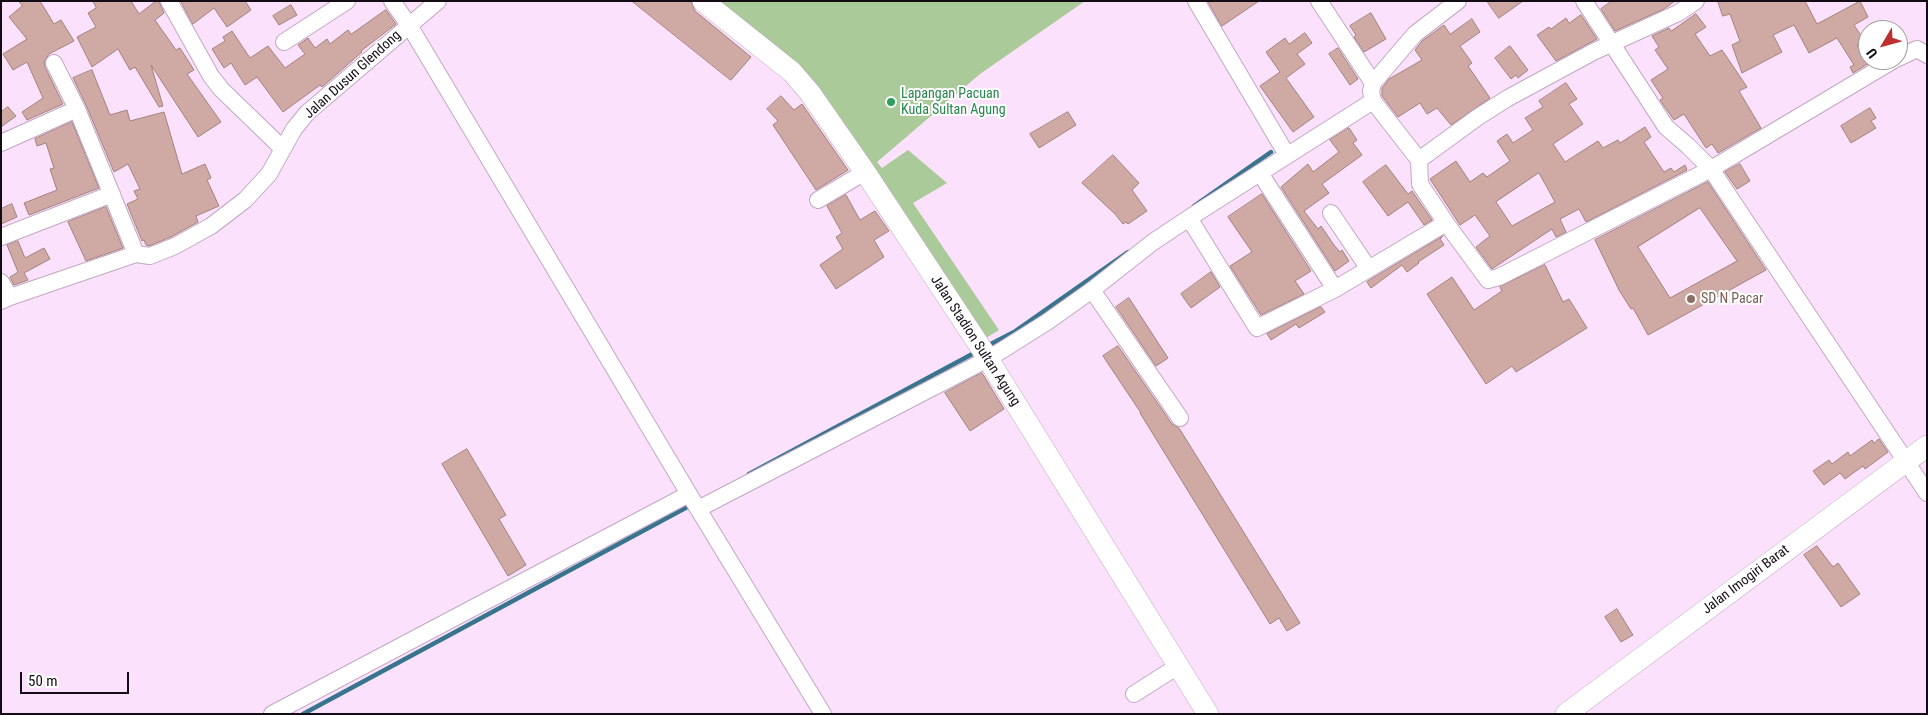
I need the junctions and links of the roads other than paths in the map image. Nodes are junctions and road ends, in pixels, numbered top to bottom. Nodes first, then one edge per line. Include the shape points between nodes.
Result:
1 (169, 1) edge
2 (347, 1) edge
3 (392, 1) edge
4 (438, 1) edge
5 (703, 1) edge
6 (1196, 1) edge
7 (1319, 1) edge
8 (1458, 1) edge
9 (1584, 1) edge
10 (1696, 1) edge
11 (408, 25) junction
12 (284, 42) dead end
13 (1613, 45) junction
14 (1908, 53) edge
15 (1927, 55) edge
16 (54, 63) dead end
17 (1877, 70) edge
18 (1373, 84) junction
19 (1373, 101) junction
20 (77, 109) junction
21 (1, 143) edge
22 (283, 149) junction
23 (1287, 155) junction
24 (1419, 160) junction
25 (1711, 169) junction
26 (865, 172) junction
27 (1260, 173) junction
28 (112, 194) junction
29 (818, 200) dead end
30 (1331, 212) dead end
31 (1188, 218) junction
32 (1446, 223) junction
33 (1, 237) edge
34 (136, 254) junction
35 (1369, 269) junction
36 (1, 282) edge
37 (1335, 289) junction
38 (1092, 290) junction
39 (6, 299) edge
40 (984, 352) junction
41 (1180, 418) dead end
42 (1927, 446) edge
43 (1904, 458) junction
44 (1927, 493) edge
45 (694, 502) junction
46 (1178, 666) junction
47 (1134, 694) dead end
48 (272, 714) edge
49 (822, 714) edge
50 (1208, 714) edge
51 (1566, 714) edge

1 - 22 street via 221,89
2 - 12 street
3 - 11 street
4 - 11 street, Jalan Dusun Glendong
5 - 26 main road, Jalan Stadion Sultan Agung via 792,72
6 - 23 street
7 - 18 street
8 - 18 street via 1415,34
9 - 13 street
10 - 13 street
11 - 22 street, Jalan Dusun Glendong via 307,113
11 - 45 street
13 - 24 street via 1593,52 1508,98
13 - 25 street via 1666,127
14 - 15 street via 1917,49
16 - 20 street
17 - 25 street
18 - 19 street
19 - 23 street
19 - 24 street
20 - 21 street
20 - 28 street
22 - 34 street, Jalan Dusun Glendong via 269,174 245,200 211,226 150,256
23 - 27 street
24 - 32 street via 1420,184
25 - 32 street via 1488,280
25 - 43 street
26 - 29 street
26 - 40 main road, Jalan Stadion Sultan Agung
27 - 31 street
27 - 37 street
28 - 33 street
28 - 34 street
30 - 35 street
31 - 37 street via 1257,328
31 - 38 street
32 - 35 street
34 - 39 street, Jalan Dusun Glendong
35 - 37 street
36 - 39 street
38 - 40 street via 1047,322
38 - 41 street
40 - 45 street
40 - 46 main road, Jalan Stadion Sultan Agung
42 - 43 main road, Jalan Imogiri Barat
43 - 44 street
43 - 51 main road, Jalan Imogiri Barat
45 - 48 street
45 - 49 street
46 - 47 street
46 - 50 main road, Jalan Stadion Sultan Agung

